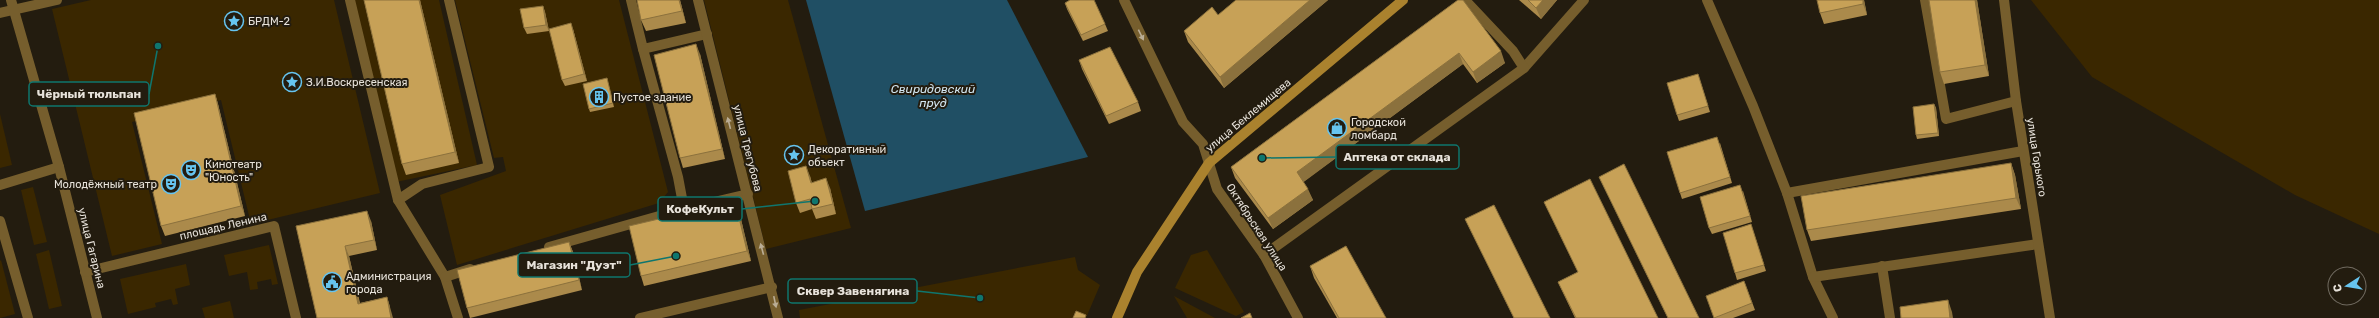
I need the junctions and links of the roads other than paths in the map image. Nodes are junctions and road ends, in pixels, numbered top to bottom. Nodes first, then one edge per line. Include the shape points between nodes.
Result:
1 (11, 0) edge
2 (58, 0) edge
3 (350, 0) edge
4 (449, 0) edge
5 (631, 0) edge
6 (698, 0) edge
7 (1124, 0) edge
8 (1403, 0) edge
9 (1465, 0) edge
10 (1584, 0) edge
11 (1707, 0) edge
12 (1925, 0) edge
13 (2004, 0) edge
14 (14, 10) junction
15 (0, 13) edge
16 (707, 34) junction
17 (643, 49) junction
18 (1524, 68) junction
19 (2016, 101) junction
20 (2023, 151) junction
21 (1209, 164) junction
22 (59, 167) junction
23 (0, 185) edge
24 (748, 194) junction
25 (1787, 194) junction
26 (398, 200) junction
27 (684, 209) junction
28 (0, 221) edge
29 (2038, 244) junction
30 (542, 249) edge
31 (1264, 255) junction
32 (5, 256) edge
33 (482, 266) edge
34 (1882, 266) junction
35 (85, 272) junction
36 (445, 276) junction
37 (1814, 277) junction
38 (772, 287) junction
39 (28, 318) edge
40 (97, 318) edge
41 (296, 318) edge
42 (458, 318) edge
43 (640, 318) edge
44 (778, 318) edge
45 (1117, 318) edge
46 (1298, 318) edge
47 (1833, 318) edge
48 (1890, 318) edge
49 (2050, 318) edge

1 - 14 street, улица Гагарина
2 - 14 street
3 - 26 street
4 - 26 street via 490,167 422,184
5 - 17 street
6 - 16 street, улица Трегубова
7 -> 21 street, Октябрьская улица via 1183,122 1202,144
8 - 21 main road, улица Беклемищева
9 - 18 street via 1513,51
10 - 18 street
11 - 25 street via 1753,106
12 - 19 street via 1946,120
13 - 19 street, улица Горького
14 - 15 street
14 - 22 street, улица Гагарина
16 - 17 street
24 -> 16 street, улица Трегубова
17 - 27 street via 678,177
18 - 31 street
19 - 20 street, улица Горького
20 - 25 street
20 - 29 street, улица Горького
21 - 31 street, Октябрьская улица via 1217,189
21 - 45 main road, улица Беклемищева via 1137,272
22 - 23 street
22 - 35 street, улица Гагарина
24 - 27 street
38 -> 24 street, улица Трегубова
25 - 37 street
26 - 36 street
27 - 30 street
28 - 32 street
29 - 34 street
29 - 49 street, улица Горького
31 - 46 street, Октябрьская улица
32 - 39 street
33 - 36 street
34 - 37 street
34 - 48 street
35 - 40 street, улица Гагарина
35 - 41 street, площадь Ленина via 274,226
36 - 42 street
37 - 47 street
38 - 43 street
38 -> 44 street

